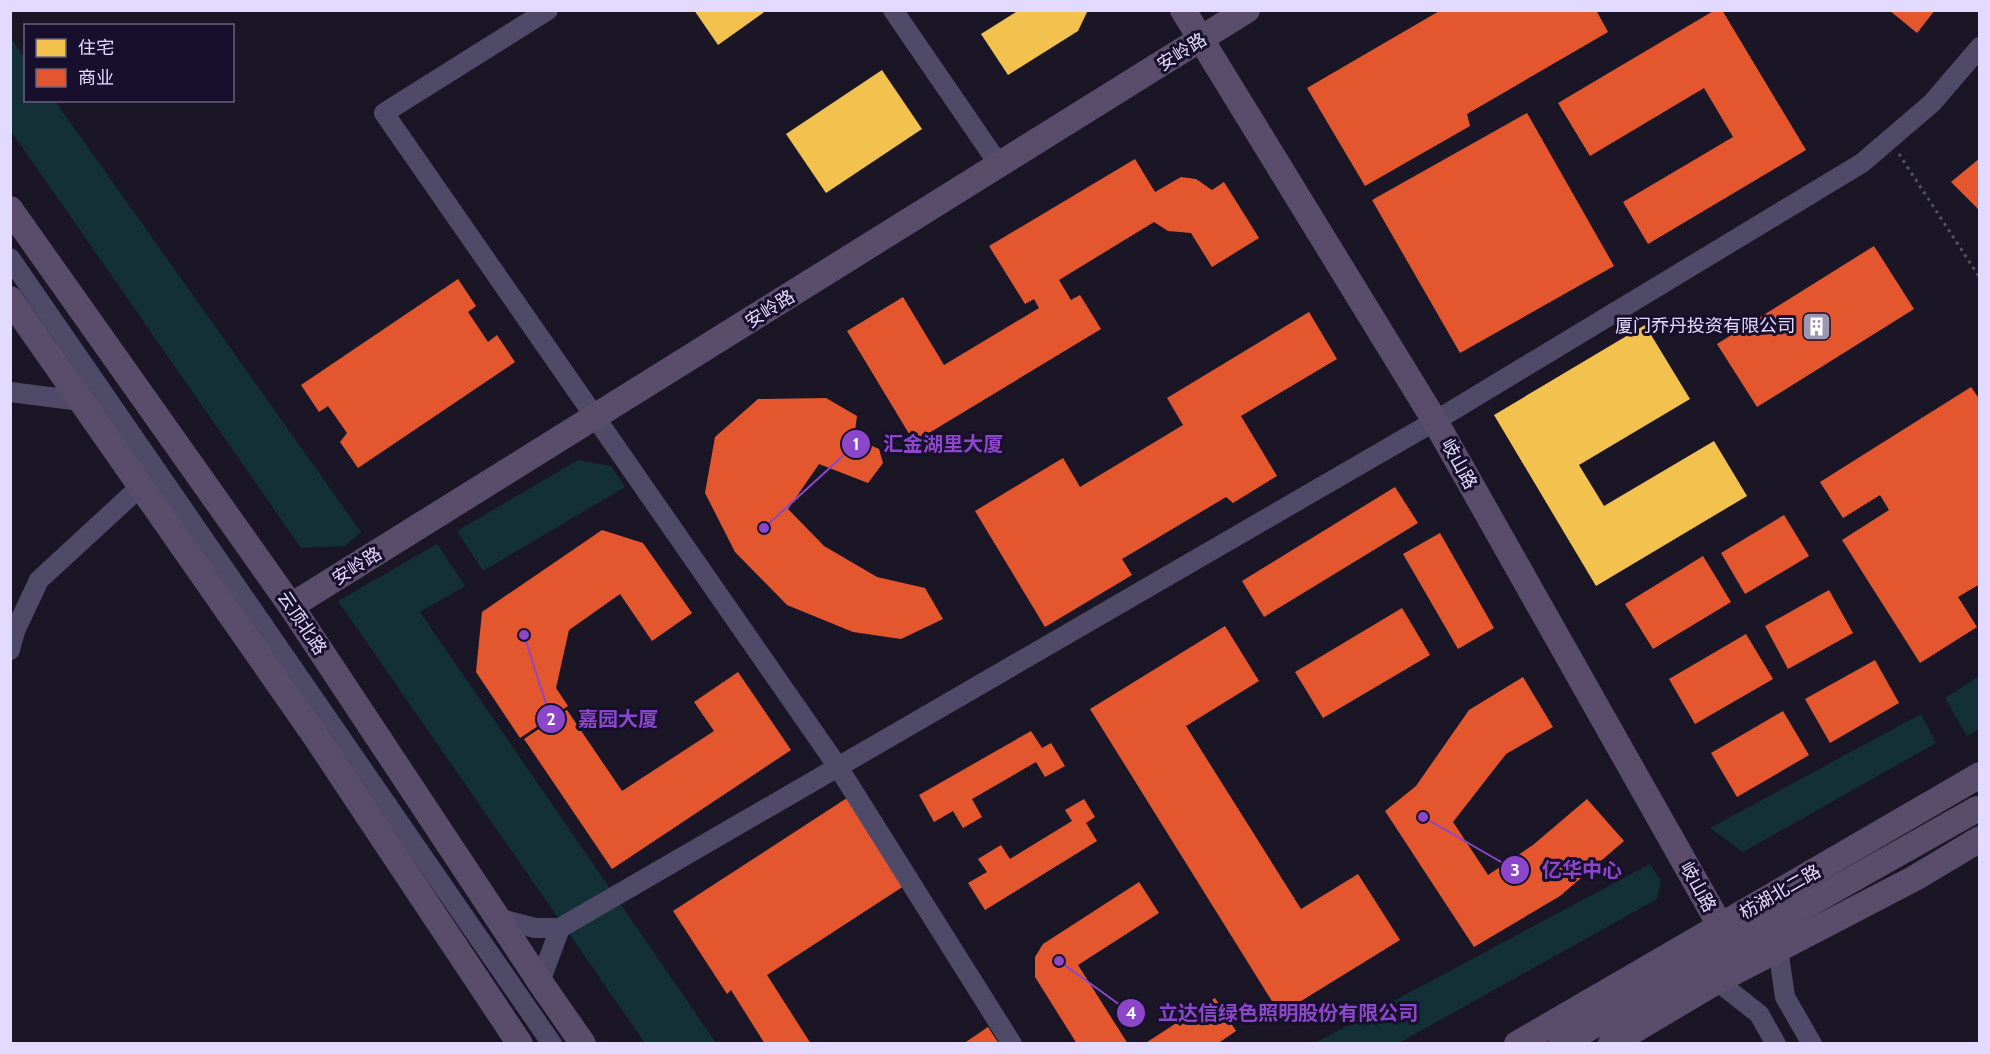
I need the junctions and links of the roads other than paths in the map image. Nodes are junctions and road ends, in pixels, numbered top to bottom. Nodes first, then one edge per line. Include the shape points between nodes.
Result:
1 (548, 10) edge
2 (892, 10) edge
3 (1183, 10) edge
4 (1247, 10) edge
5 (1203, 40) junction
6 (1980, 47) edge
7 (1000, 166) junction
8 (10, 209) edge
9 (10, 258) edge
10 (10, 299) edge
11 (10, 393) edge
12 (81, 401) junction
13 (595, 418) junction
14 (1435, 421) junction
15 (141, 486) junction
16 (291, 606) junction
17 (10, 650) edge
18 (838, 767) junction
19 (1980, 775) edge
20 (1977, 809) dead end
21 (1980, 839) edge
22 (497, 918) junction
23 (1720, 927) junction
24 (560, 928) junction
25 (1778, 948) junction
26 (1717, 981) junction
27 (540, 982) junction
28 (520, 1044) edge
29 (552, 1044) edge
30 (583, 1044) edge
31 (1012, 1044) edge
32 (1517, 1044) edge
33 (1561, 1044) edge
34 (1611, 1044) edge
35 (1776, 1044) edge
36 (1812, 1044) edge

1 - 13 street via 384,113
2 - 7 street
3 - 5 main road, 岐山路
4 - 5 main road, 安岭路
5 - 7 main road, 安岭路
5 - 14 main road, 岐山路
6 - 14 street via 1932,103 1862,163
7 - 13 main road, 安岭路
8 - 16 main road, 云顶北路
9 - 29 street
10 - 12 main road
11 - 12 street
12 - 15 main road
13 - 16 main road, 安岭路
13 - 18 street
14 - 18 street
14 - 23 main road, 岐山路
15 - 17 street via 39,580
15 - 28 main road via 314,733
16 - 22 main road, 云顶北路
18 - 24 street
18 - 31 street
19 - 23 main road, 枋湖北二路
20 - 33 main road
21 - 25 main road via 1915,878
22 - 24 street via 535,928
22 - 27 main road, 云顶北路
23 - 32 main road, 枋湖北二路
24 - 27 street
25 - 26 main road
25 - 36 street via 1785,997
26 - 34 main road
26 - 35 street via 1759,1014
27 - 30 main road, 云顶北路

